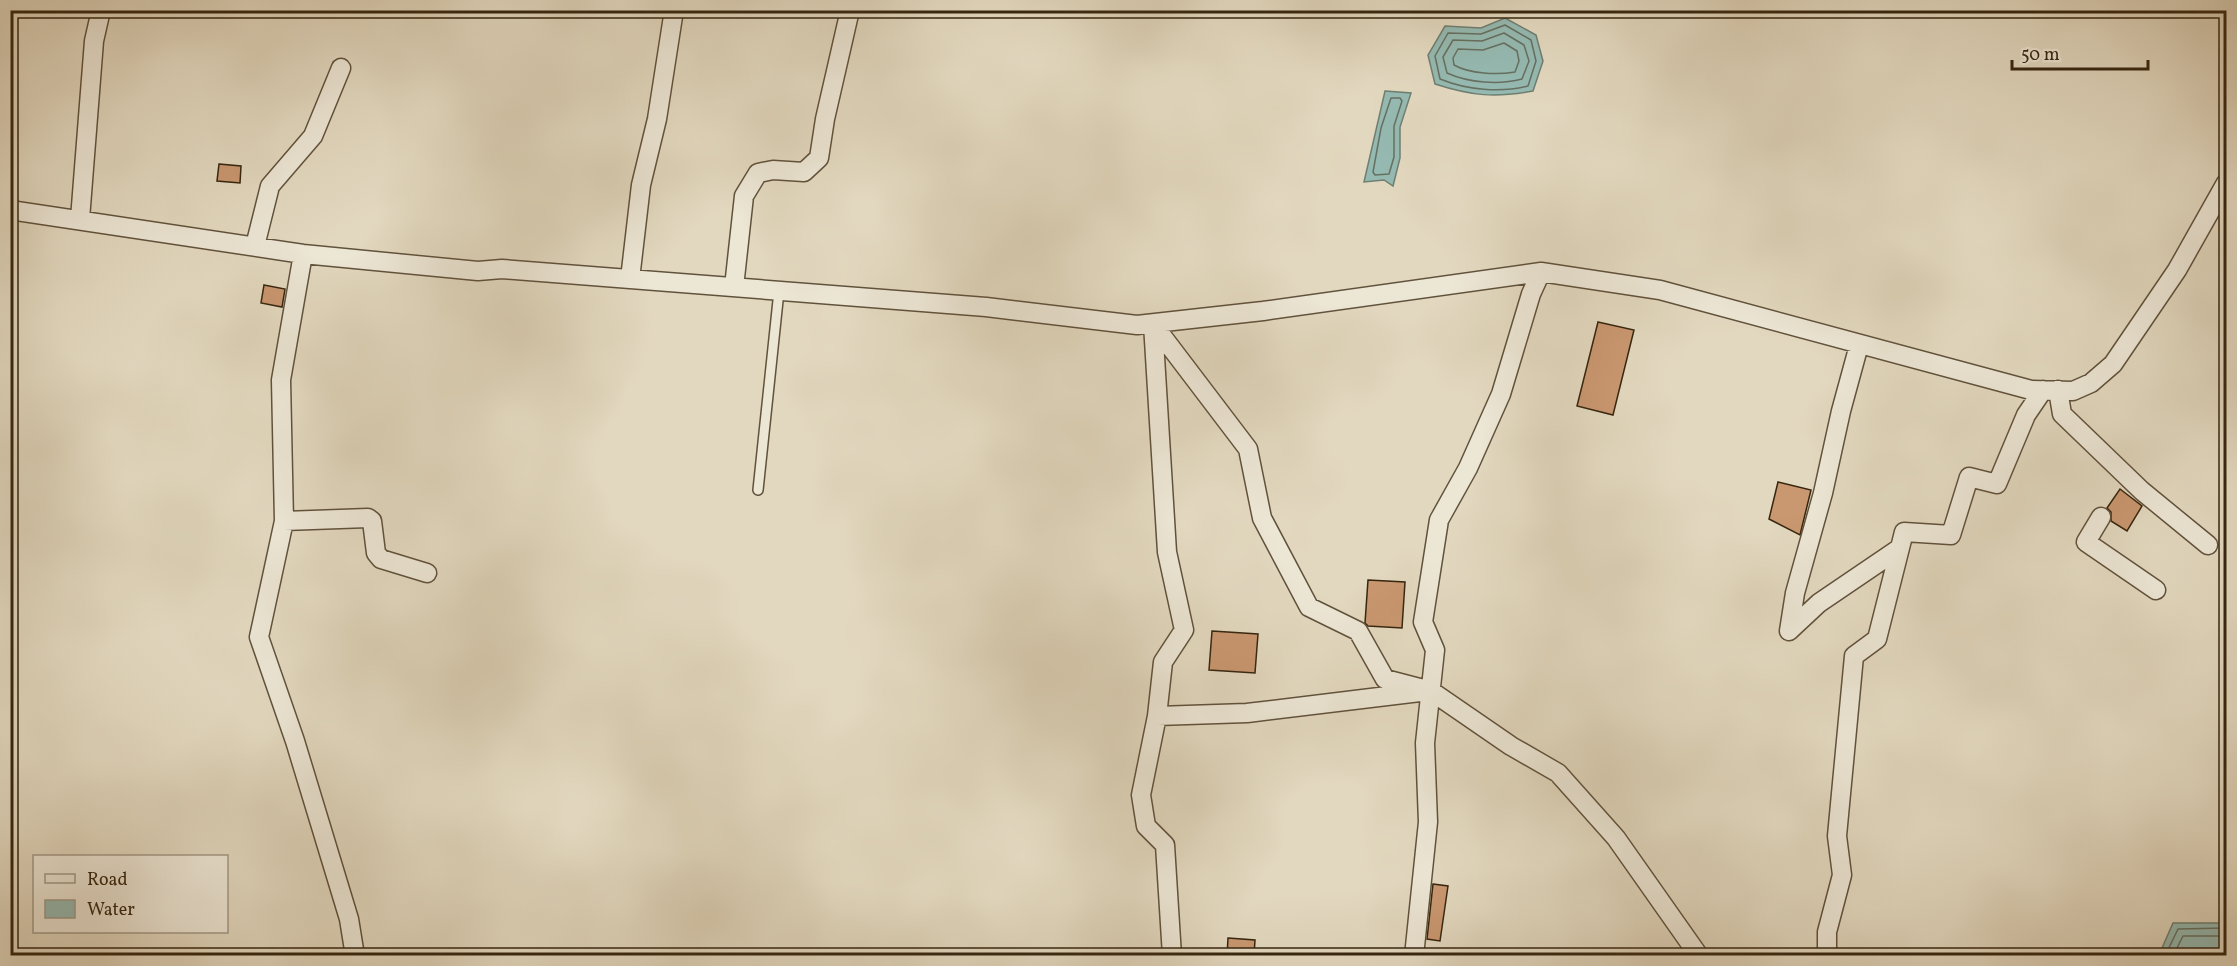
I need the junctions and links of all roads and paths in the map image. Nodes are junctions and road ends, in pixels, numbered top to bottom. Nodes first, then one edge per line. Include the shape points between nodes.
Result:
1 (101, 10) edge
2 (674, 10) edge
3 (850, 10) edge
4 (341, 68) dead end
5 (2226, 183) edge
6 (10, 210) edge
7 (80, 219) junction
8 (255, 246) junction
9 (303, 254) junction
10 (1541, 272) junction
11 (630, 279) junction
12 (735, 287) junction
13 (779, 291) junction
14 (1153, 324) junction
15 (1859, 345) junction
16 (2051, 390) junction
17 (758, 490) dead end
18 (2101, 516) dead end
19 (284, 522) junction
20 (2208, 544) dead end
21 (1900, 548) junction
22 (427, 573) dead end
23 (2156, 590) dead end
24 (1431, 691) junction
25 (1157, 716) junction
26 (355, 956) edge
27 (1172, 956) edge
28 (1414, 956) edge
29 (1699, 956) edge
30 (1827, 956) edge

1 - 7 street via 94,41
2 - 11 street via 657,119 641,185
3 - 12 street via 819,158 804,172 758,173 744,196
4 - 8 street via 313,136 270,186
5 - 16 street via 2177,270 2113,364 2091,383 2073,391
6 - 7 street
7 - 8 street
8 - 9 street
9 - 11 street
9 - 19 street via 281,380
10 - 14 street
10 - 15 street via 1660,290
10 - 24 street via 1501,394 1468,468 1439,520 1424,622 1435,650
11 - 12 street
12 - 13 street
13 - 14 street via 986,307 1137,326
13 - 17 lane
14 - 24 street via 1248,449 1262,518 1309,607 1358,631 1385,679
14 - 25 street via 1167,552 1184,630 1163,662
15 - 16 street via 2031,390
15 - 21 street via 1789,630 1819,603
16 - 20 street via 2062,414 2142,491
16 - 21 street via 2026,414 1997,484 1969,477 1951,534 1904,532
18 - 23 street via 2086,542
19 - 22 street via 368,518 372,521 376,554 381,559
19 - 26 street via 259,637 349,918
21 - 30 street via 1877,639 1854,656 1837,836 1842,874 1827,932
24 - 25 street via 1247,713
24 - 28 street via 1425,743 1428,822
24 - 29 street via 1558,774 1616,838
25 - 27 street via 1141,795 1146,826 1165,845

